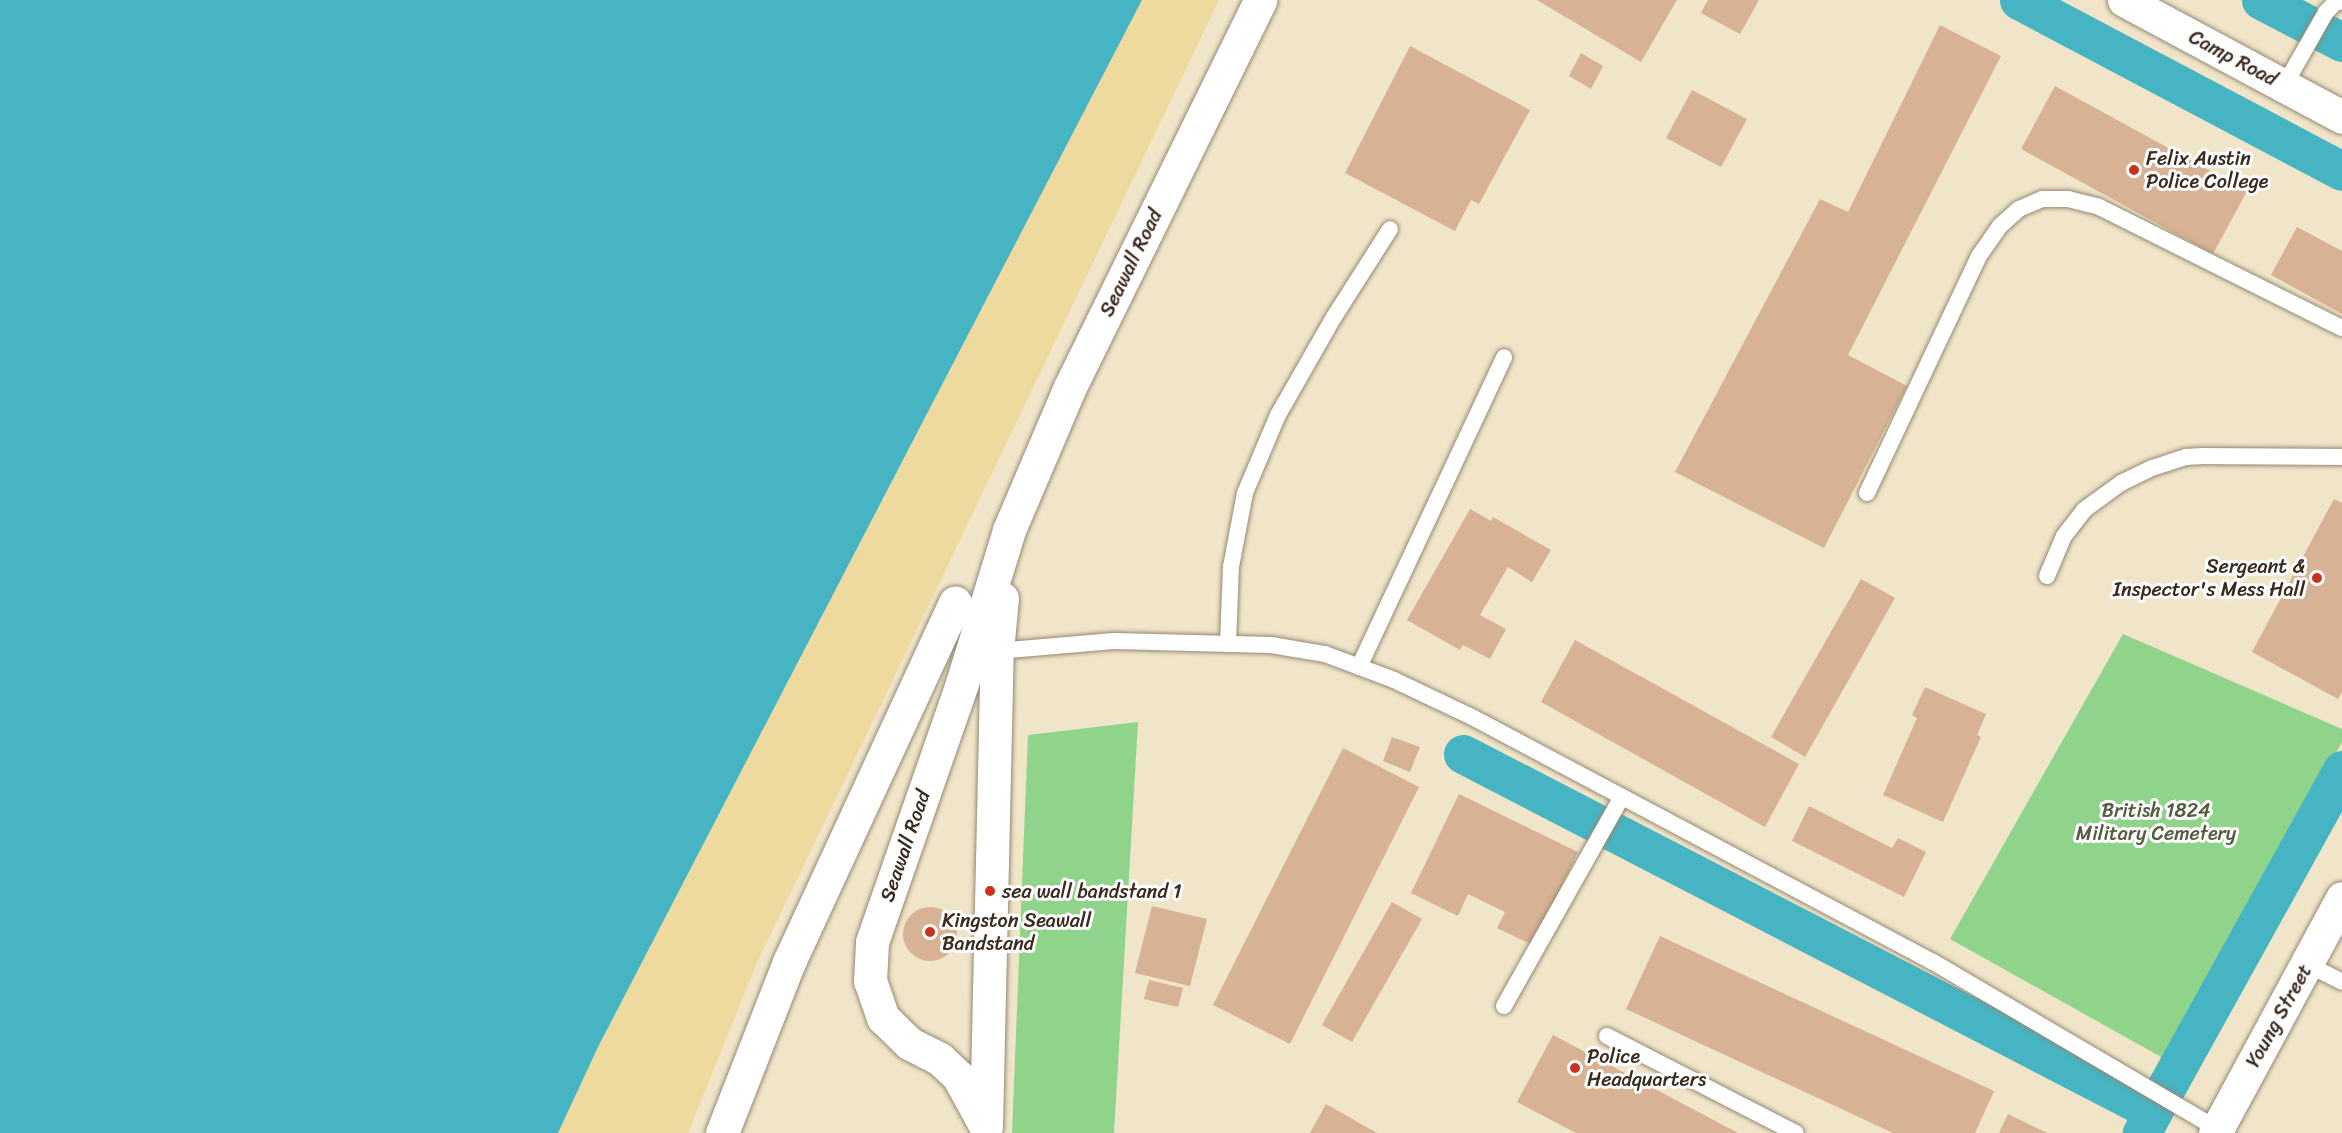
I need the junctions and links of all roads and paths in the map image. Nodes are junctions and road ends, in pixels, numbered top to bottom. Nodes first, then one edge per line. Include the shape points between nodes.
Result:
1 (1260, 0) edge
2 (2124, 0) edge
3 (2342, 2) edge
4 (2292, 73) junction
5 (2342, 117) edge
6 (1390, 229) dead end
7 (2342, 328) edge
8 (1504, 357) dead end
9 (2342, 457) edge
10 (1867, 493) dead end
11 (1009, 530) junction
12 (2048, 576) dead end
13 (955, 602) dead end
14 (1228, 644) junction
15 (997, 651) junction
16 (1359, 667) junction
17 (1622, 797) junction
18 (2342, 898) edge
19 (2327, 974) edge
20 (1504, 1006) dead end
21 (1607, 1036) dead end
22 (985, 1130) edge
23 (2217, 1131) edge
24 (722, 1133) edge
25 (1796, 1133) edge

1 - 11 street, Seawall Road via 1069,389
2 - 4 street, Camp Road
3 - 4 lane via 2337,1 2326,12
4 - 5 street, Camp Road
6 - 14 lane via 1278,415 1245,493 1231,567
7 - 10 lane via 2099,207 2068,199 2042,199 2019,209 2000,226 1979,256
8 - 16 lane
9 - 12 lane via 2203,456 2152,468 2121,483 2084,510 2064,536
11 - 15 street, Seawall Road
11 - 22 street, Seawall Road via 962,683 872,942 870,981 884,1018 909,1042 940,1059 958,1076
13 - 24 street via 789,962
14 - 15 lane via 1114,641
14 - 16 lane via 1271,645 1325,654
15 - 22 street, Seawall Road
16 - 17 lane via 1472,717
17 - 20 lane
17 - 23 lane via 1933,962
18 - 19 street, Young Street
19 - 23 street, Young Street
21 - 25 lane

